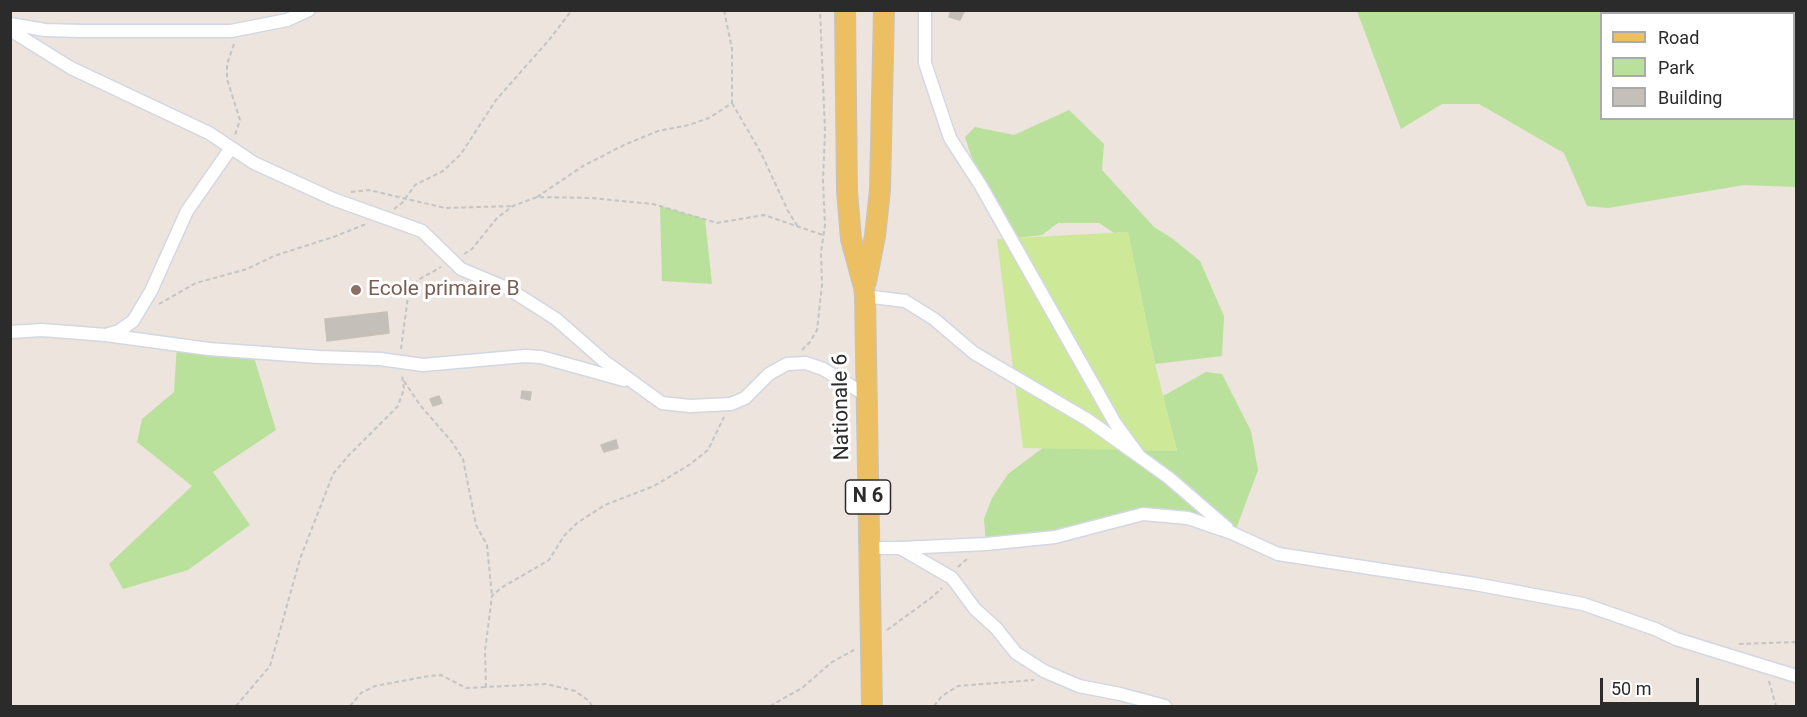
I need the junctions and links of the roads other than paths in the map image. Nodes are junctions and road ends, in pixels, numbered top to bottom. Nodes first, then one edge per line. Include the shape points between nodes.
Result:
1 (309, 10) edge
2 (845, 10) edge
3 (884, 10) edge
4 (925, 10) edge
5 (10, 24) edge
6 (10, 30) edge
7 (231, 148) junction
8 (865, 292) junction
9 (10, 332) edge
10 (106, 335) junction
11 (634, 383) junction
12 (866, 394) junction
13 (1140, 457) junction
14 (1232, 533) junction
15 (869, 548) junction
16 (901, 548) junction
17 (1797, 676) edge
18 (872, 706) edge
19 (1165, 706) edge

1 - 5 street via 287,20 231,31 45,30
2 - 8 main road, Nationale 6 / N 6 via 847,191 851,239
3 - 8 main road, Nationale 6 / N 6 via 880,190
4 - 13 street via 925,63 950,138 1015,244 1115,423
6 - 7 street via 71,68 209,133
7 - 10 street via 187,211 133,321
7 - 11 street via 254,163 328,197 422,231 461,269 509,289 556,319
8 - 12 main road, Nationale 6 / N 6
8 - 13 street via 905,301 934,319 974,353 1088,420
9 - 10 street
10 - 11 street via 209,349 423,365 541,357
11 - 12 street via 662,403 731,404 745,398 787,364 806,363
12 - 15 main road, Nationale 6 / N 6
13 - 14 street
14 - 16 street via 1188,519 1143,514 1055,537
14 - 17 street via 1278,554 1583,604 1676,639
15 - 16 street
15 - 18 main road, Nationale 6 / N 6
16 - 19 street via 952,578 1016,653 1044,672 1079,686

